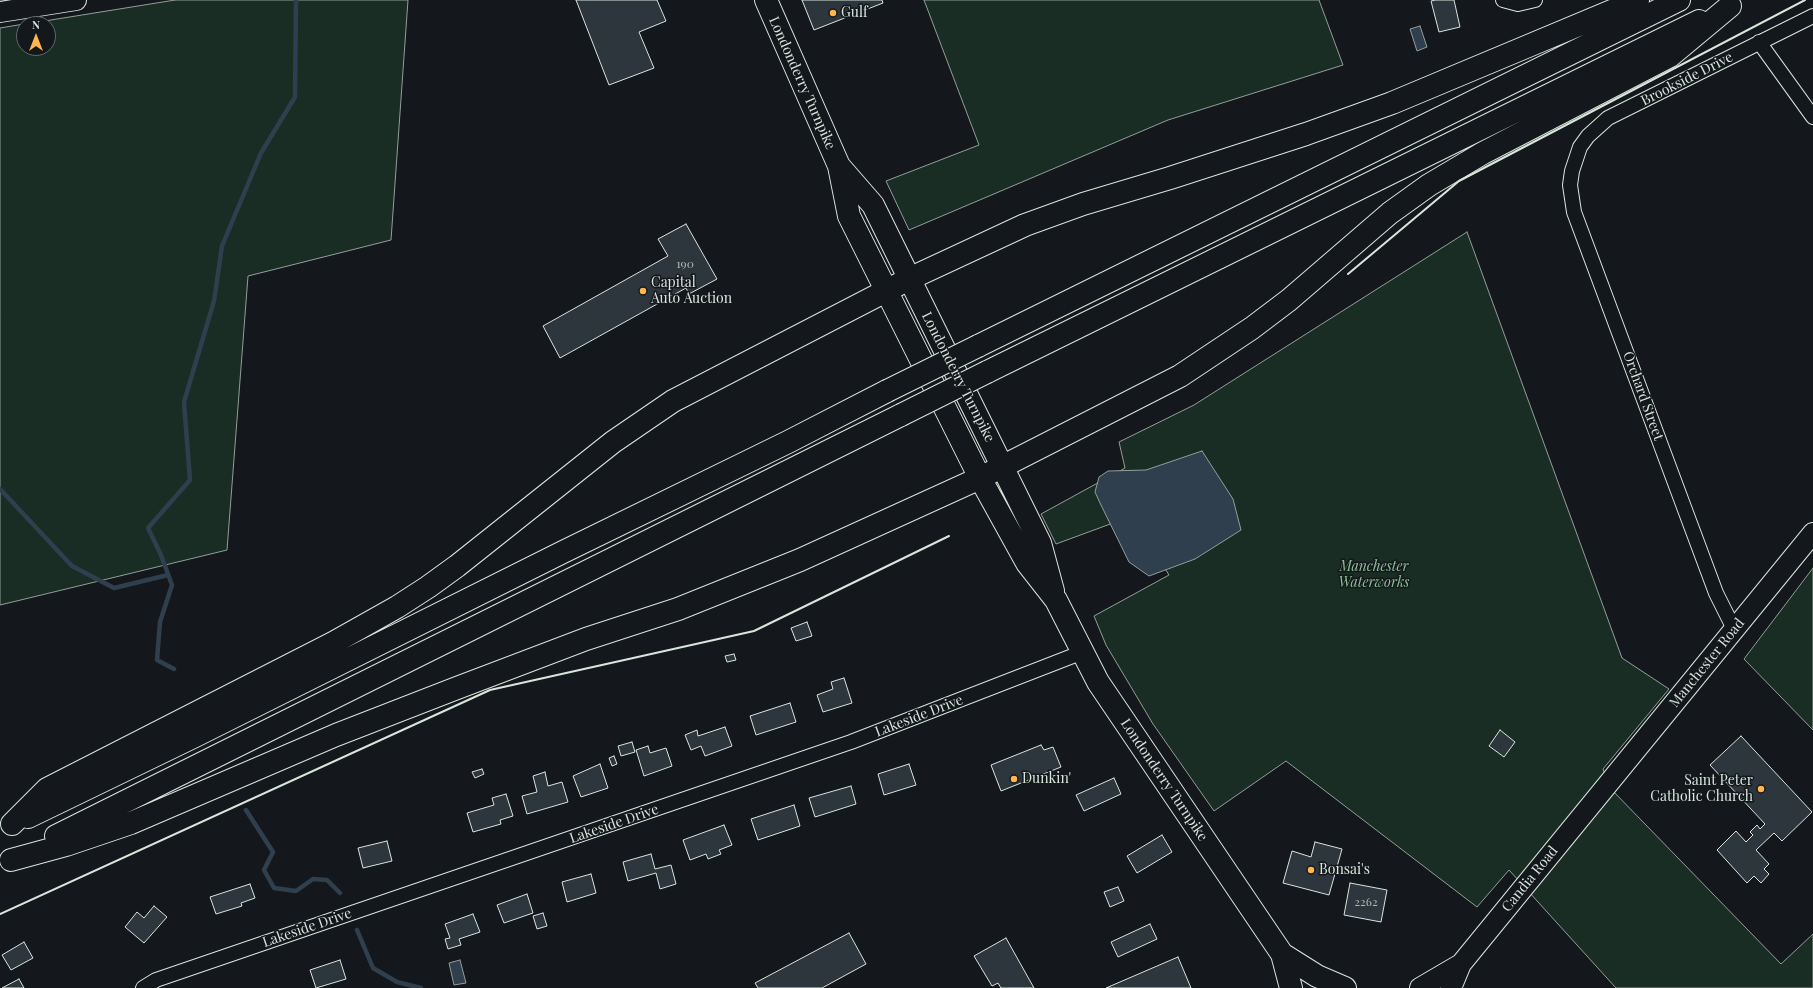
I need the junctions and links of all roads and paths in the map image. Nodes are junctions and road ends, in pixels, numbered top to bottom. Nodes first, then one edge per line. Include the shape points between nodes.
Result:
1 (76, 0) edge
2 (766, 0) edge
3 (1535, 0) edge
4 (1638, 0) edge
5 (1679, 0) edge
6 (1507, 1) edge
7 (1736, 3) edge
8 (0, 12) edge
9 (1813, 16) edge
10 (1759, 42) junction
11 (1813, 117) edge
12 (1575, 159) joint
13 (839, 166) junction
14 (909, 279) junction
15 (887, 291) junction
16 (1003, 466) junction
17 (980, 478) junction
18 (1813, 533) edge
19 (1056, 600) junction
20 (1734, 629) junction
21 (1083, 652) junction
22 (1600, 793) joint
23 (6, 828) edge
24 (5, 863) edge
25 (1282, 954) junction
26 (1461, 964) junction
27 (143, 988) edge
28 (1291, 988) edge
29 (1345, 988) edge
30 (1420, 988) edge
31 (1452, 988) edge

1 - 8 main road
2 - 13 main road, Londonderry Turnpike
3 - 6 street via 1518,4
4 - 14 main road via 1392,103 1306,134 1083,204 1025,225
5 - 23 main road, bridge
7 - 16 main road via 1670,56 1483,153 1428,185 1390,213 1252,328 1186,372
7 - 24 main road, bridge via 987,372
9 - 10 street, Brookside Drive
10 - 11 street
10 - 12 street, Brookside Drive via 1608,118 1588,136
12 - 20 street, Orchard Street via 1570,185 1574,212 1716,593
13 - 14 main road, Londonderry Turnpike via 873,205
13 - 15 main road, Londonderry Turnpike via 850,216
14 - 15 main road
14 - 16 main road, Londonderry Turnpike
15 - 17 main road, Londonderry Turnpike
15 - 23 main road via 673,401 613,442 458,566 397,607 47,790
16 - 17 main road
16 - 19 main road, Londonderry Turnpike via 1040,543
17 - 19 main road, Londonderry Turnpike via 1027,563
17 - 24 main road via 800,560 678,609 586,639 336,735 131,823
18 - 20 main road, Manchester Road
19 - 21 main road, Londonderry Turnpike
20 - 22 main road, Manchester Road
21 - 25 main road, Londonderry Turnpike via 1098,682
21 - 27 street, Lakeside Drive via 851,742 163,977
22 - 26 main road, Candia Road
25 - 28 main road, Londonderry Turnpike
25 - 29 main road, Londonderry Turnpike via 1317,976
26 - 30 main road, Candia Road
26 - 31 main road, Candia Road

